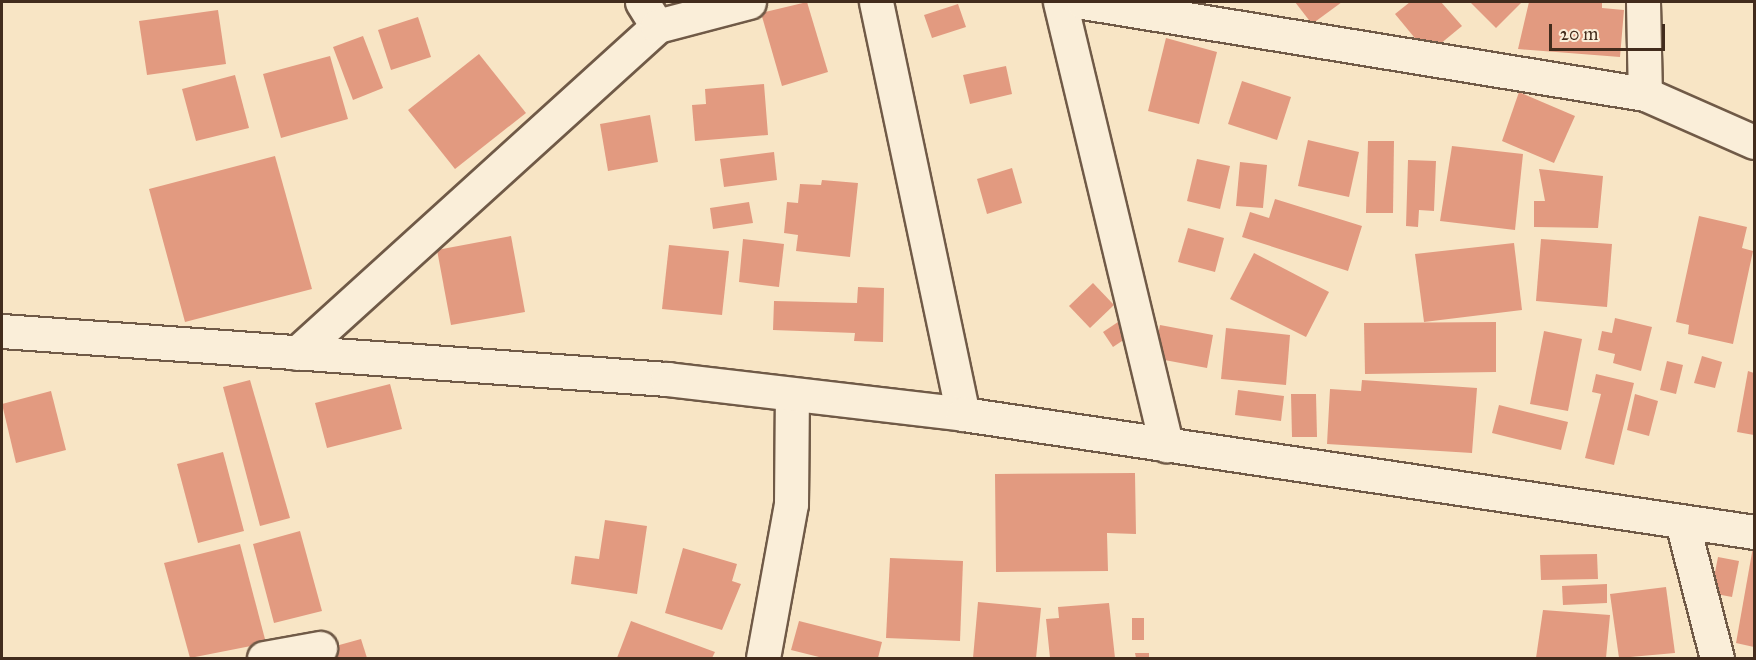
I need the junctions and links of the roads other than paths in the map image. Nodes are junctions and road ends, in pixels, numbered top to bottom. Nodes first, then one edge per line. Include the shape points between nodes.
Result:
1 (749, 2) edge
2 (876, 2) edge
3 (1060, 2) edge
4 (1083, 2) edge
5 (1643, 2) edge
6 (650, 14) edge
7 (1645, 94) junction
8 (1755, 142) edge
9 (2, 331) edge
10 (297, 353) junction
11 (792, 397) junction
12 (963, 414) junction
13 (1166, 445) junction
14 (1682, 522) junction
15 (1755, 532) edge
16 (320, 648) dead end
17 (264, 658) edge
18 (763, 658) edge
19 (1717, 658) edge

1 - 6 street
2 - 12 street
3 - 13 street
4 - 7 street
5 - 7 street
6 - 10 street
7 - 8 street
9 - 10 street
10 - 11 street via 667,379
11 - 12 street
11 - 18 street via 791,504
12 - 13 street
13 - 14 street
14 - 15 street
14 - 19 street
16 - 17 street

